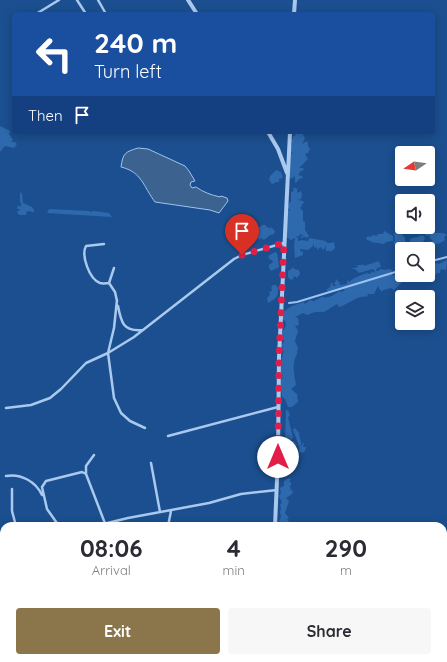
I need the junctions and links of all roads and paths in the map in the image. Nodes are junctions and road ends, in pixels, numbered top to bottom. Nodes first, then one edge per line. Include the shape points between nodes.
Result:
1 (59, 0) edge
2 (77, 0) edge
3 (98, 0) edge
4 (188, 0) edge
5 (295, 0) edge
6 (39, 12) edge
7 (85, 12) edge
8 (105, 12) edge
9 (196, 12) edge
10 (294, 12) edge
11 (269, 134) edge
12 (290, 134) edge
13 (288, 178) junction
14 (284, 243) junction
15 (104, 244) dead end
16 (114, 268) dead end
17 (109, 283) junction
18 (117, 300) junction
19 (143, 330) junction
20 (108, 353) junction
21 (278, 407) junction
22 (6, 408) dead end
23 (146, 428) dead end
24 (168, 436) dead end
25 (94, 455) dead end
26 (151, 463) dead end
27 (86, 474) junction
28 (6, 476) dead end
29 (12, 489) dead end
30 (278, 490) junction
31 (44, 499) junction
32 (171, 510) junction
33 (160, 512) junction
34 (15, 522) edge
35 (56, 522) edge
36 (105, 522) edge
37 (118, 522) edge
38 (169, 522) edge
39 (275, 522) edge

1 - 6 lane
2 - 7 lane
3 - 8 lane
4 - 9 street
5 - 10 street
11 - 13 street via 278,149
12 - 13 street
13 - 14 street
14 - 19 lane via 234,259
14 - 21 street
15 - 17 lane via 86,246 84,250 93,279 99,283
16 - 17 lane
17 - 18 lane
18 - 19 lane via 124,326 134,331
18 - 20 lane
19 - 20 lane
20 - 22 lane via 86,363 50,398 31,405
20 - 23 lane via 116,402 130,421
21 - 24 lane
21 - 30 street
25 - 27 lane via 86,466
26 - 33 lane
27 - 31 lane via 77,472 46,481 42,488
27 - 36 lane
28 - 31 lane via 25,478 36,486
29 - 34 lane
30 - 32 lane via 241,494
30 - 39 street
31 - 35 lane via 46,509
32 - 33 lane
32 - 38 lane
33 - 37 lane

